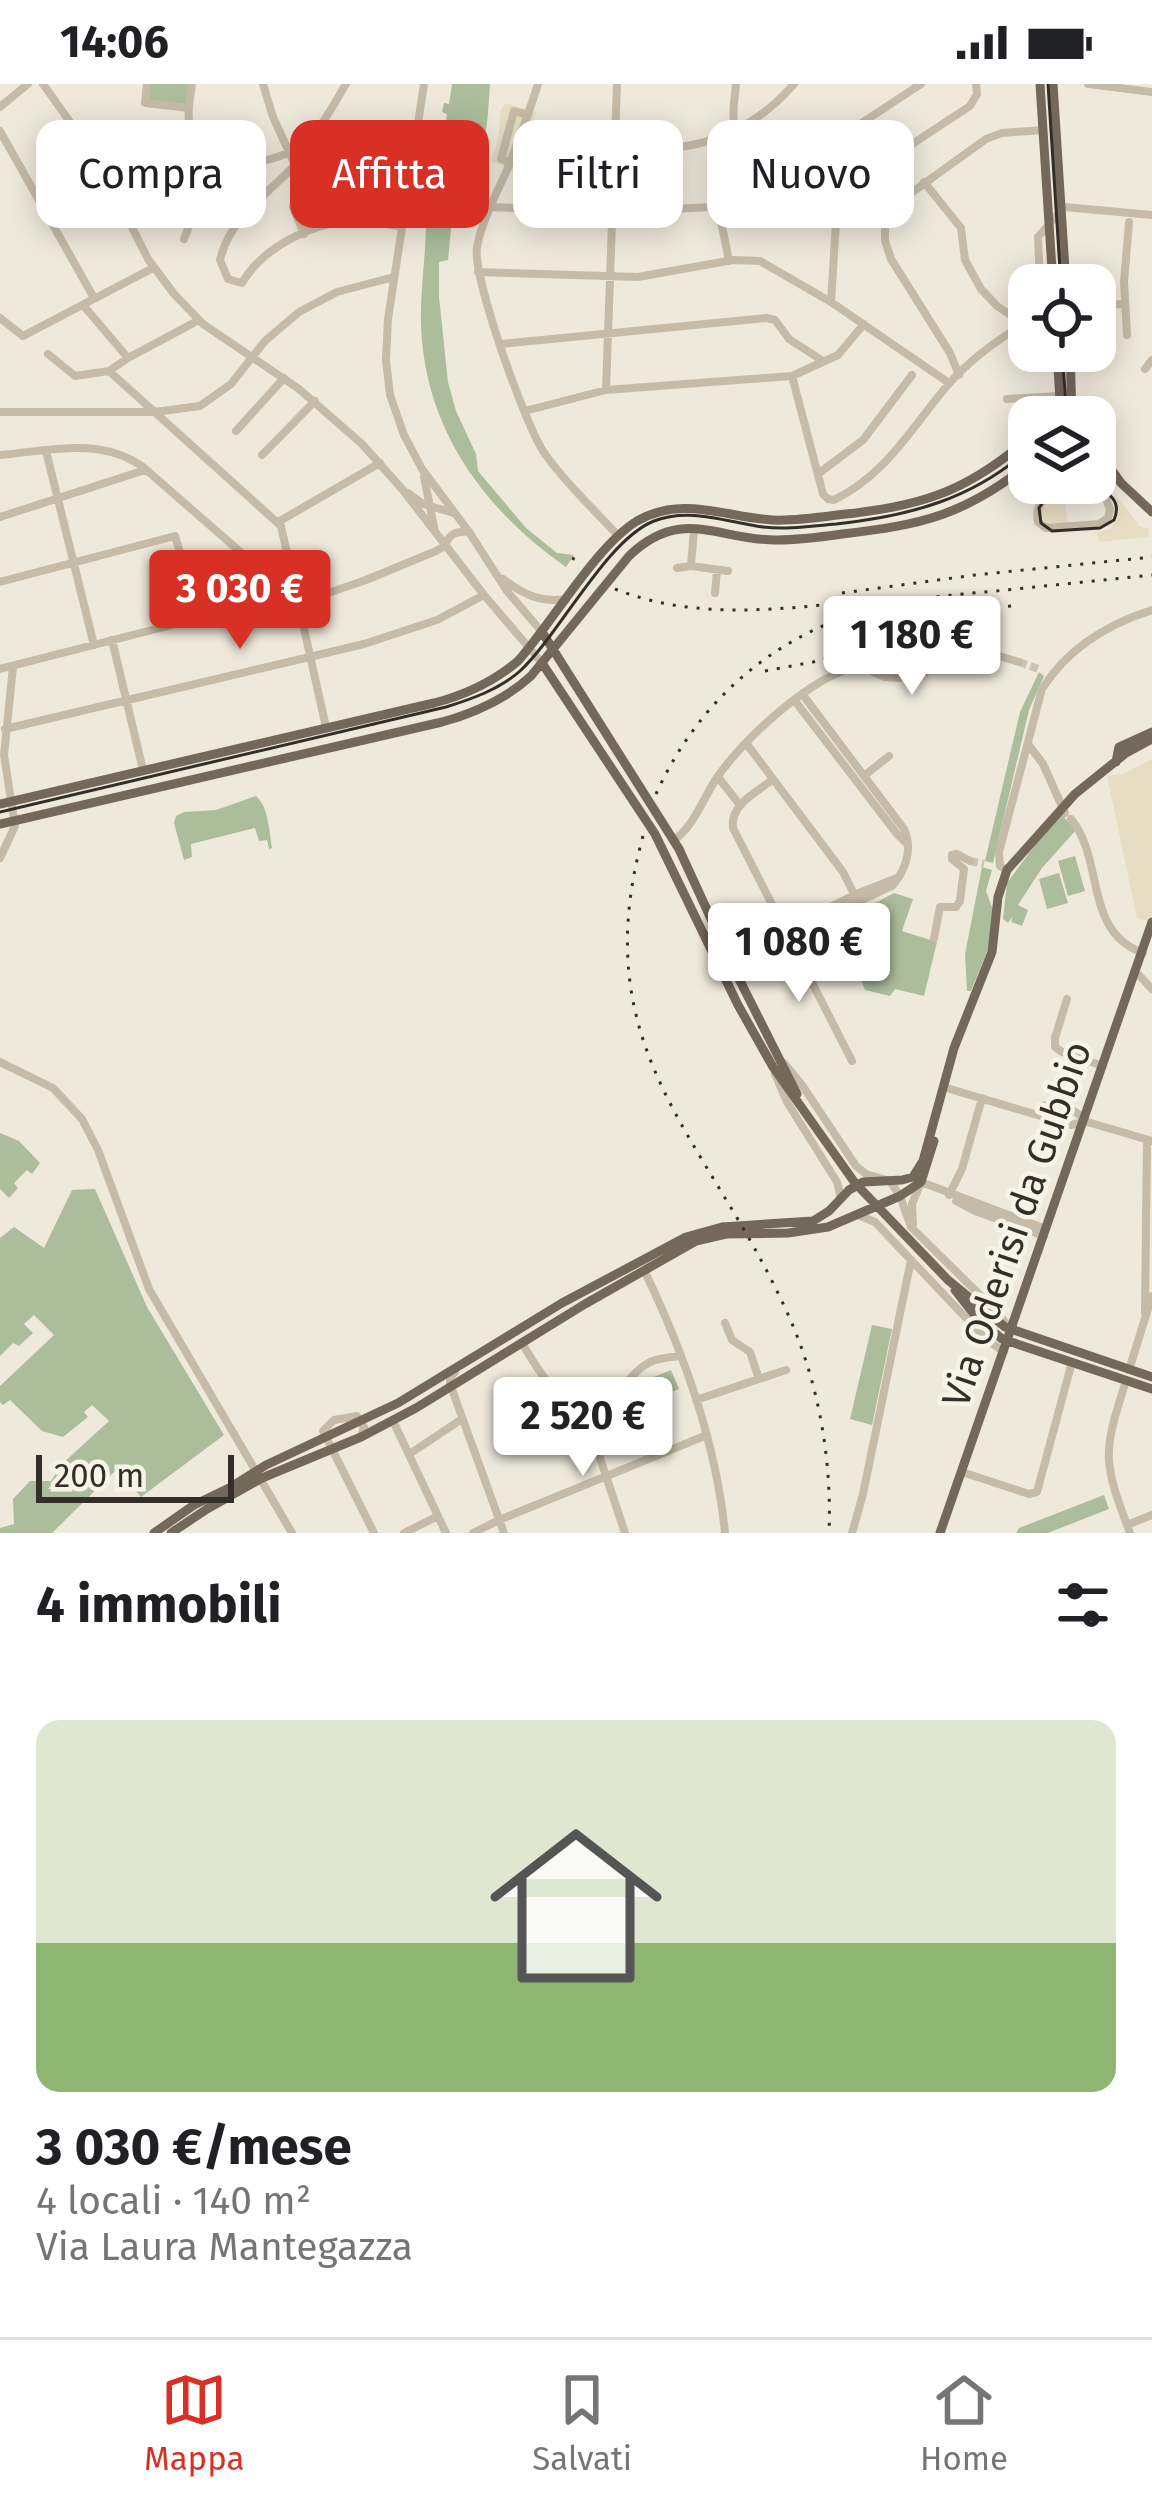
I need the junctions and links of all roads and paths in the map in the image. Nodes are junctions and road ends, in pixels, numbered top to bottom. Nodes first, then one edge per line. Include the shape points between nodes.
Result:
1 (28, 84) edge
2 (43, 84) edge
3 (58, 84) edge
4 (147, 84) edge
5 (192, 84) edge
6 (263, 84) edge
7 (346, 84) edge
8 (424, 84) edge
9 (538, 84) edge
10 (617, 84) edge
11 (736, 84) edge
12 (794, 84) edge
13 (922, 84) edge
14 (976, 84) edge
15 (1040, 84) edge
16 (1053, 84) edge
17 (1088, 84) edge
18 (1152, 92) edge
19 (56, 100) junction
20 (0, 106) edge
21 (189, 108) junction
22 (528, 115) junction
23 (70, 120) edge
24 (190, 120) edge
25 (322, 120) edge
26 (418, 120) edge
27 (526, 120) edge
28 (615, 120) edge
29 (734, 120) edge
30 (755, 120) edge
31 (867, 120) edge
32 (1043, 130) junction
33 (0, 131) edge
34 (290, 152) joint
35 (513, 154) edge
36 (266, 161) edge
37 (508, 166) junction
38 (290, 170) edge
39 (925, 182) junction
40 (36, 193) edge
41 (491, 207) junction
42 (513, 208) edge
43 (683, 209) edge
44 (1060, 210) junction
45 (1152, 215) edge
46 (1129, 222) dead end
47 (1049, 224) junction
48 (55, 228) edge
49 (133, 228) edge
50 (188, 228) edge
51 (302, 228) edge
52 (319, 228) edge
53 (402, 228) edge
54 (611, 228) edge
55 (304, 234) junction
56 (184, 239) dead end
57 (729, 260) junction
58 (1039, 264) edge
59 (1052, 264) edge
60 (1064, 264) edge
61 (153, 268) junction
62 (478, 272) junction
63 (394, 277) junction
64 (610, 277) junction
65 (94, 298) junction
66 (831, 302) junction
67 (1116, 304) edge
68 (1125, 304) junction
69 (83, 305) junction
70 (1008, 312) edge
71 (0, 318) edge
72 (199, 320) junction
73 (864, 324) junction
74 (608, 333) junction
75 (1008, 334) edge
76 (1127, 335) dead end
77 (501, 344) junction
78 (47, 354) dead end
79 (128, 358) junction
80 (252, 358) junction
81 (1152, 360) edge
82 (824, 362) junction
83 (1145, 369) dead end
84 (109, 371) junction
85 (912, 375) dead end
86 (958, 375) junction
87 (792, 376) junction
88 (284, 378) junction
89 (950, 382) junction
90 (606, 390) junction
91 (315, 401) junction
92 (525, 411) junction
93 (0, 412) edge
94 (154, 412) junction
95 (236, 431) dead end
96 (46, 451) junction
97 (0, 455) edge
98 (262, 455) dead end
99 (1008, 455) edge
100 (380, 463) junction
101 (146, 470) junction
102 (422, 470) junction
103 (818, 474) junction
104 (1116, 476) edge
105 (1008, 480) edge
106 (427, 488) junction
107 (402, 489) junction
108 (413, 497) junction
109 (57, 498) junction
110 (1040, 504) edge
111 (1108, 504) edge
112 (431, 507) junction
113 (1152, 512) edge
114 (456, 514) junction
115 (0, 517) edge
116 (812, 518) junction
117 (782, 520) junction
118 (278, 522) junction
119 (694, 527) junction
120 (469, 532) junction
121 (435, 533) junction
122 (619, 536) junction
123 (812, 538) junction
124 (783, 540) junction
125 (445, 546) junction
126 (74, 562) junction
127 (691, 566) junction
128 (677, 568) dead end
129 (498, 575) junction
130 (272, 580) junction
131 (0, 582) edge
132 (294, 584) junction
133 (482, 592) junction
134 (715, 592) dead end
135 (567, 598) junction
136 (298, 602) junction
137 (278, 606) junction
138 (1152, 610) edge
139 (199, 618) junction
140 (542, 632) junction
141 (112, 640) junction
142 (94, 645) junction
143 (529, 648) junction
144 (554, 650) junction
145 (311, 658) junction
146 (1019, 662) tunnel mouth
147 (542, 663) junction
148 (13, 667) junction
149 (0, 669) edge
150 (799, 698) junction
151 (127, 701) junction
152 (326, 727) junction
153 (5, 729) junction
154 (1152, 738) edge
155 (746, 743) junction
156 (1028, 743) junction
157 (890, 756) dead end
158 (143, 770) junction
159 (718, 777) junction
160 (772, 780) junction
161 (864, 781) junction
162 (5, 802) edge
163 (740, 805) junction
164 (1066, 813) junction
165 (14, 821) junction
166 (0, 828) edge
167 (656, 834) junction
168 (674, 840) junction
169 (2, 855) edge
170 (970, 861) dead end
171 (991, 866) tunnel mouth
172 (1006, 870) junction
173 (680, 880) junction
174 (697, 885) junction
175 (856, 899) junction
176 (1151, 929) edge
177 (786, 932) junction
178 (934, 938) dead end
179 (1143, 953) junction
180 (727, 962) junction
181 (1136, 972) junction
182 (1152, 989) edge
183 (1066, 999) dead end
184 (0, 1061) edge
185 (852, 1061) dead end
186 (778, 1064) junction
187 (1103, 1066) junction
188 (943, 1087) junction
189 (982, 1098) junction
190 (935, 1118) junction
191 (1084, 1121) junction
192 (1149, 1141) edge
193 (856, 1166) junction
194 (833, 1177) junction
195 (890, 1180) junction
196 (921, 1182) junction
197 (949, 1195) junction
198 (1148, 1195) junction
199 (900, 1196) junction
200 (841, 1199) junction
201 (1152, 1208) edge
202 (858, 1215) junction
203 (1045, 1232) junction
204 (918, 1234) junction
205 (911, 1260) junction
206 (644, 1270) junction
207 (1152, 1296) edge
208 (1149, 1313) edge
209 (725, 1324) dead end
210 (1007, 1341) junction
211 (522, 1342) junction
212 (681, 1356) junction
213 (466, 1362) junction
214 (1072, 1362) junction
215 (785, 1370) dead end
216 (1127, 1375) junction
217 (1152, 1377) edge
218 (759, 1379) junction
219 (451, 1386) junction
220 (1152, 1389) edge
221 (696, 1400) junction
222 (584, 1410) junction
223 (463, 1419) junction
224 (392, 1421) junction
225 (362, 1422) junction
226 (707, 1435) junction
227 (361, 1437) junction
228 (328, 1443) junction
229 (411, 1453) dead end
230 (962, 1472) junction
231 (260, 1475) junction
232 (606, 1477) junction
233 (1152, 1515) edge
234 (438, 1516) junction
235 (499, 1520) junction
236 (1129, 1529) edge
237 (154, 1533) edge
238 (171, 1533) edge
239 (292, 1533) edge
240 (374, 1533) edge
241 (405, 1533) edge
242 (446, 1533) edge
243 (473, 1533) edge
244 (503, 1533) edge
245 (626, 1533) edge
246 (725, 1533) edge
247 (852, 1533) edge
248 (940, 1533) edge

1 - 20 street
2 - 19 street
3 - 19 street
4 - 21 street via 145,103
5 - 21 street
6 - 34 street
7 - 25 street
8 - 26 street
9 - 22 street
10 - 28 street
11 - 29 street
12 - 30 street
13 - 31 street
14 - 66 street via 971,104 842,195
15 - 32 main road
16 - 44 main road
17 - 18 street
19 - 23 street
21 - 24 street
22 - 27 street
22 - 37 street via 514,111 501,159
32 - 39 street via 992,136
32 - 47 main road
33 - 40 street
34 - 36 street
35 - 37 street
37 - 41 street
38 - 55 street via 252,203 225,244 227,278 240,284 258,261
39 - 70 street via 961,228 965,260 982,292
39 - 86 street via 893,208 885,241
41 - 42 street
41 - 62 street via 477,244
43 - 57 street via 719,211
44 - 45 street
44 - 47 street
44 - 60 main road
46 - 68 street
47 - 58 street via 1038,238
47 - 59 main road
48 - 65 street
49 - 61 street
50 - 56 street
51 - 55 street
52 - 55 street
53 - 63 street
54 - 64 street
57 - 64 street
57 - 66 street via 765,263
61 - 65 street
61 - 72 street
62 - 64 street
62 - 77 street
63 - 80 street via 314,303
63 - 102 street via 387,379
64 - 74 street
65 - 69 street
66 - 73 street
67 - 68 street
68 - 76 street
69 - 71 street via 23,336
69 - 79 street
72 - 79 street
72 - 80 street
73 - 82 street
73 - 89 street
74 - 77 street
74 - 82 street via 767,318
74 - 90 street
75 - 86 street
77 - 92 street
78 - 84 street via 75,376
79 - 84 street
80 - 88 street
80 - 94 street via 210,401
81 - 83 street
82 - 87 street
84 - 94 street
85 - 103 street via 862,440
86 - 89 street
87 - 90 street
87 - 103 street
88 - 91 street
88 - 95 street
89 - 103 street via 884,465 841,497 826,498
90 - 92 street
91 - 98 street
91 - 100 street
92 - 122 street via 544,453
93 - 94 street
94 - 118 street
96 - 97 street
96 - 101 street via 99,448
96 - 109 street
99 - 116 main road via 943,495
100 - 107 street
100 - 118 street
101 - 109 street
101 - 130 street
102 - 106 street
102 - 114 street
104 - 113 main road
105 - 123 main road via 938,518
106 - 108 street
106 - 112 street
107 - 108 street
107 - 121 street
108 - 112 street
109 - 115 street
109 - 126 street
110 - 111 street via 1046,529 1098,524 1108,518
112 - 114 street
112 - 121 street
114 - 120 street
116 - 117 main road
116 - 123 main road
117 - 122 main road via 680,508 650,515
117 - 124 main road
118 - 132 street
119 - 124 main road
119 - 127 street
119 - 144 main road via 634,550
120 - 125 street via 452,533
120 - 129 street
121 - 125 street
122 - 135 main road
123 - 124 main road
125 - 133 street
125 - 136 street
126 - 131 street
126 - 139 street via 175,536
126 - 142 street
127 - 128 street
127 - 134 street via 723,570
129 - 133 street
129 - 135 street via 535,598
129 - 140 street
130 - 132 street
130 - 137 street
132 - 136 street
133 - 143 street
133 - 145 street via 418,627
135 - 140 main road
136 - 137 street
136 - 145 street
137 - 139 street
138 - 156 street via 1103,631 1046,673
139 - 141 street
140 - 143 main road
140 - 144 main road
141 - 142 street
141 - 151 street
142 - 148 street
143 - 147 street
143 - 152 main road via 502,674 460,695
144 - 147 main road
144 - 168 main road
145 - 151 street
145 - 152 street
146 - 150 street via 972,653 898,678 856,666
147 - 165 main road via 504,696 457,718
147 - 167 main road
148 - 149 street
148 - 153 street
150 - 155 street
150 - 161 street
151 - 153 street
151 - 158 street
152 - 158 main road
153 - 162 street
154 - 164 main road via 1121,746
155 - 159 street
155 - 160 street
156 - 164 street
156 - 172 street via 999,852
157 - 161 street
158 - 162 main road
159 - 163 street
159 - 168 street
160 - 163 street
160 - 175 street
161 - 175 street via 908,845 898,878
162 - 165 street
163 - 177 street via 734,828
164 - 172 main road
164 - 179 street via 1108,925
165 - 166 main road
165 - 169 street
166 - 169 street
167 - 168 main road
167 - 173 main road
168 - 174 main road
170 - 178 street via 952,855 964,869 962,893 956,907 940,907
171 - 172 street
172 - 188 main road via 992,952
173 - 174 main road
173 - 180 main road
174 - 180 main road
175 - 177 street
176 - 179 main road, Via Oderisi da Gubbio
177 - 180 street
177 - 185 street
179 - 181 main road, Via Oderisi da Gubbio
180 - 186 main road
181 - 182 street
181 - 187 main road, Via Oderisi da Gubbio
183 - 187 street via 1055,1047
184 - 231 street via 48,1085 82,1118 149,1289
186 - 193 street via 802,1085
186 - 194 street via 787,1102
186 - 210 main road via 855,1184
187 - 191 main road, Via Oderisi da Gubbio
188 - 189 street
188 - 190 main road
189 - 191 street via 1041,1115 1049,1104
189 - 197 street
190 - 195 main road via 917,1173
190 - 196 main road
191 - 192 street
191 - 203 main road, Via Oderisi da Gubbio
192 - 198 street
193 - 194 street
193 - 195 street
194 - 200 street
195 - 199 street
195 - 200 main road via 863,1182
196 - 197 street
196 - 199 main road
196 - 204 street via 911,1211
197 - 203 street
198 - 201 street
198 - 208 street
199 - 202 main road
199 - 204 street
200 - 213 main road via 808,1222 692,1235
202 - 205 street
202 - 206 main road via 818,1229 710,1237
203 - 210 main road, Via Oderisi da Gubbio
204 - 210 street via 995,1310
205 - 210 street via 986,1339
205 - 247 street
206 - 211 main road
206 - 212 street
207 - 208 street
208 - 216 street
209 - 218 street via 750,1352
210 - 214 main road
210 - 216 main road
210 - 230 main road, Via Oderisi da Gubbio
211 - 219 main road
211 - 222 street via 546,1382
212 - 221 street
212 - 222 street via 650,1362 610,1401
213 - 219 street
213 - 225 main road
214 - 216 main road
214 - 230 street via 1035,1494
215 - 218 street
216 - 217 main road
216 - 220 main road
216 - 236 street via 1107,1460
218 - 221 street
219 - 223 street
219 - 224 main road
221 - 226 street
222 - 232 street
223 - 229 street
223 - 235 street
224 - 227 main road
224 - 234 street
225 - 227 street
225 - 228 main road
226 - 232 street
226 - 246 street
227 - 228 main road
228 - 231 main road
228 - 240 street
230 - 248 main road, Via Oderisi da Gubbio
231 - 237 main road
231 - 238 main road
231 - 239 street
232 - 235 street
232 - 245 street
233 - 236 street
234 - 241 street
234 - 242 street
235 - 243 street
235 - 244 street

